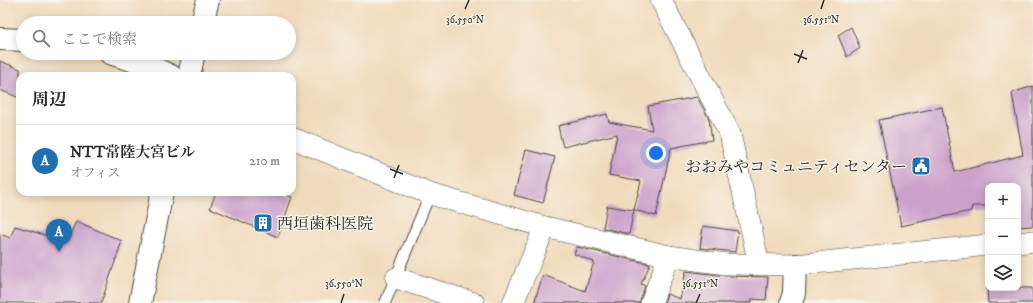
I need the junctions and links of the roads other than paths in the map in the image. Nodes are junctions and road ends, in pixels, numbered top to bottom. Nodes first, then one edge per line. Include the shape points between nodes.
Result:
1 (208, 0) edge
2 (661, 0) edge
3 (204, 16) edge
4 (0, 39) edge
5 (16, 40) edge
6 (132, 60) edge
7 (192, 60) edge
8 (162, 72) edge
9 (190, 72) edge
10 (296, 140) edge
11 (430, 194) junction
12 (161, 196) edge
13 (545, 227) junction
14 (1033, 241) edge
15 (1021, 243) edge
16 (985, 245) edge
17 (670, 256) junction
18 (760, 264) junction
19 (795, 264) junction
20 (396, 278) junction
21 (140, 303) edge
22 (386, 303) edge
23 (474, 303) edge
24 (513, 303) edge
25 (651, 303) edge
26 (791, 303) edge

1 - 3 main road
2 - 18 street via 730,134
4 - 5 main road
6 - 8 main road
7 - 9 main road
10 - 11 street
11 - 13 street
11 - 20 lane
12 - 21 main road
13 - 17 street
13 - 24 street
14 - 15 street
16 - 19 street
17 - 18 street via 721,263
17 - 25 street
18 - 19 street
19 - 26 main road
20 - 22 lane
20 - 23 street

